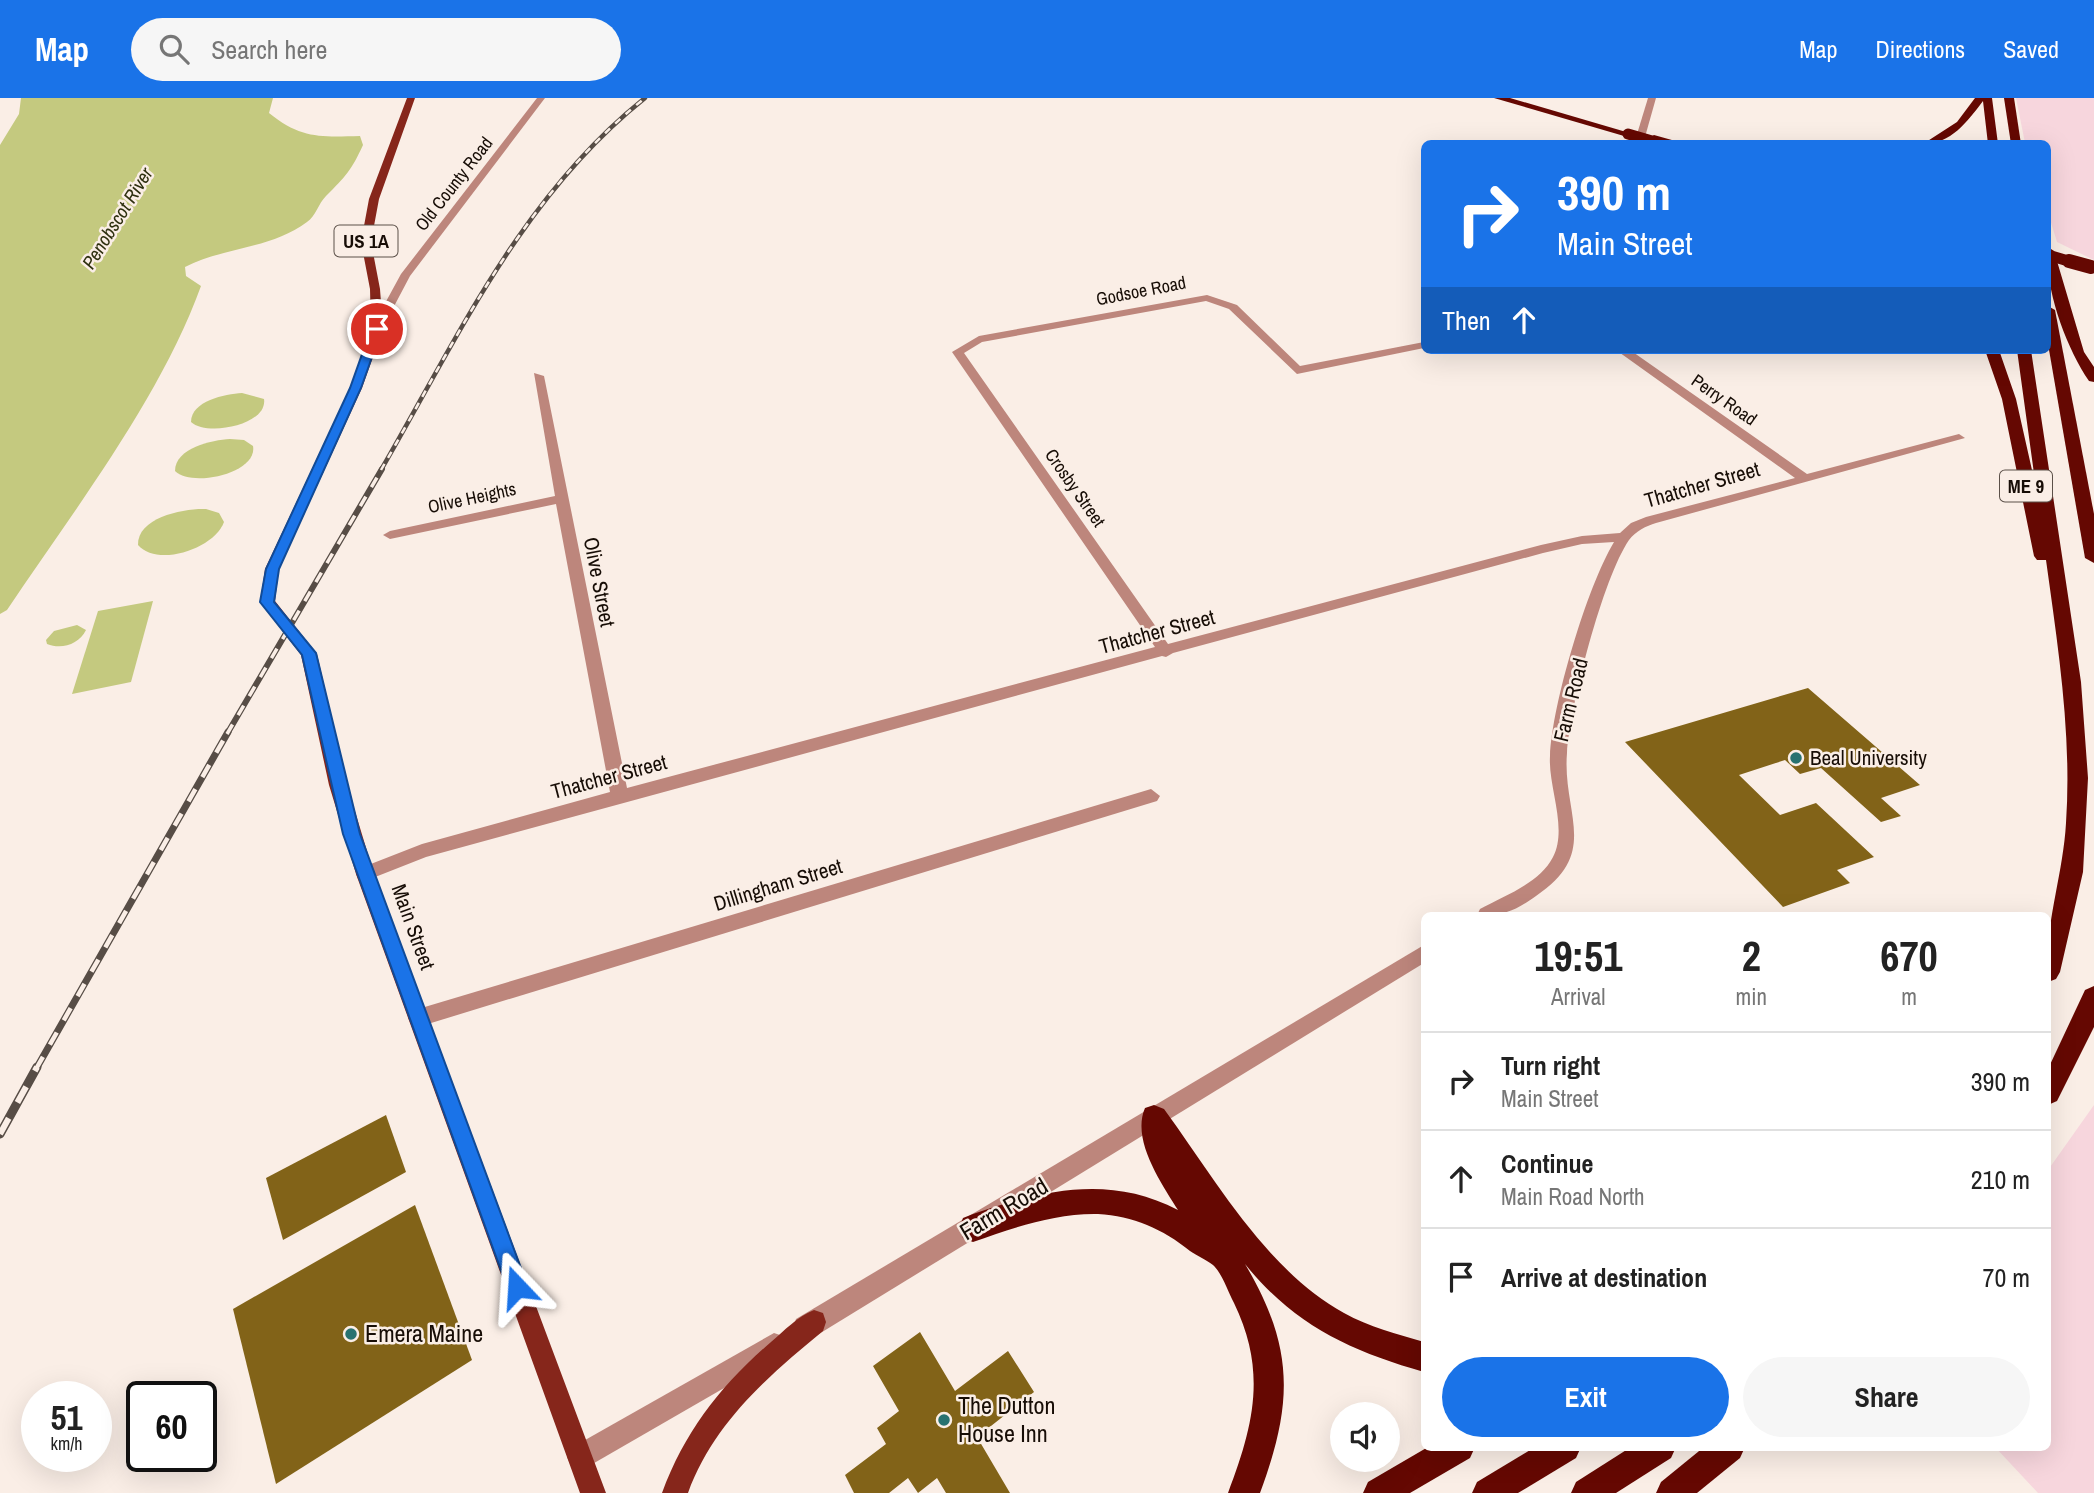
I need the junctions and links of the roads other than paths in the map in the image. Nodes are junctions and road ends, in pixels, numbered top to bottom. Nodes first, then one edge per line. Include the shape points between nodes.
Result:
1 (411, 98) edge
2 (541, 98) edge
3 (1499, 98) edge
4 (1515, 98) edge
5 (1652, 98) edge
6 (1980, 98) edge
7 (1987, 98) edge
8 (2009, 98) edge
9 (1628, 134) junction
10 (1639, 140) edge
11 (1649, 140) edge
12 (1935, 140) edge
13 (1992, 140) edge
14 (2015, 140) edge
15 (2051, 253) edge
16 (2051, 262) edge
17 (2092, 266) edge
18 (2051, 326) edge
19 (377, 329) junction
20 (1421, 346) edge
21 (963, 347) joint
22 (1628, 354) edge
23 (1994, 354) edge
24 (2025, 354) edge
25 (538, 376) dead end
26 (2094, 378) edge
27 (1959, 438) dead end
28 (1805, 479) junction
29 (562, 499) junction
30 (390, 535) dead end
31 (1624, 537) junction
32 (2094, 558) edge
33 (2064, 621) junction
34 (1166, 652) junction
35 (620, 796) junction
36 (1151, 796) dead end
37 (365, 874) junction
38 (1493, 912) edge
39 (1421, 955) edge
40 (2051, 962) edge
41 (2094, 997) edge
42 (418, 1018) junction
43 (2051, 1087) edge
44 (1154, 1117) junction
45 (973, 1228) junction
46 (1238, 1278) junction
47 (814, 1322) junction
48 (1421, 1356) edge
49 (1452, 1451) edge
50 (1558, 1451) edge
51 (1654, 1451) edge
52 (1724, 1451) edge
53 (580, 1457) junction
54 (593, 1493) edge
55 (675, 1493) edge
56 (1244, 1493) edge
57 (1380, 1493) edge
58 (1488, 1493) edge
59 (1587, 1493) edge
60 (1672, 1493) edge

1 - 19 main road, US 1A via 374,200 366,242
2 - 19 street, Old County Road via 405,276
3 - 9 highway
4 - 9 highway
5 - 10 street
6 - 12 highway via 1961,124
7 - 13 highway
8 - 14 highway
9 - 11 highway, bridge
15 - 17 highway, bridge
16 - 26 highway via 2077,352
18 - 32 highway
19 - 37 main road, Main Street / US 1A via 356,388 272,569 267,602 309,653 338,785
20 - 21 street, Godsoe Road via 1297,370 1233,307 1208,298 979,339
21 - 34 street, Crosby Street via 958,352 961,358
22 - 28 street, Perry Road
23 - 33 highway, ME 9 via 2006,384 2035,527
24 - 33 highway
25 - 29 street, Olive Street
27 - 28 street, Thatcher Street
28 - 31 street, Thatcher Street via 1651,520
29 - 30 street, Olive Heights
29 - 35 street, Olive Street
31 - 34 street, Thatcher Street via 1541,549
31 - 38 street, Farm Road via 1609,566 1560,732 1558,763 1566,850 1554,871 1539,884
33 - 40 highway via 2077,716 2082,809 2074,882
34 - 35 street, Thatcher Street
35 - 37 street, Thatcher Street via 422,851
36 - 42 street, Dillingham Street
37 - 42 main road, Main Street / US 1A
39 - 44 street, Farm Road
41 - 43 highway
42 - 53 main road, Main Street / US 1A
44 - 45 street, Farm Road
44 - 46 highway via 1157,1144 1168,1170
44 - 48 highway via 1252,1254 1287,1292 1355,1335
45 - 46 highway via 1060,1203 1120,1201 1156,1212 1182,1227
45 - 47 street, Farm Road
46 - 56 highway via 1259,1323 1271,1382 1266,1436
47 - 53 street, Farm Road
47 - 55 main road via 719,1413 689,1458
49 - 57 highway
50 - 58 highway
51 - 59 highway
52 - 60 highway
53 - 54 main road, Main Street / US 1A

